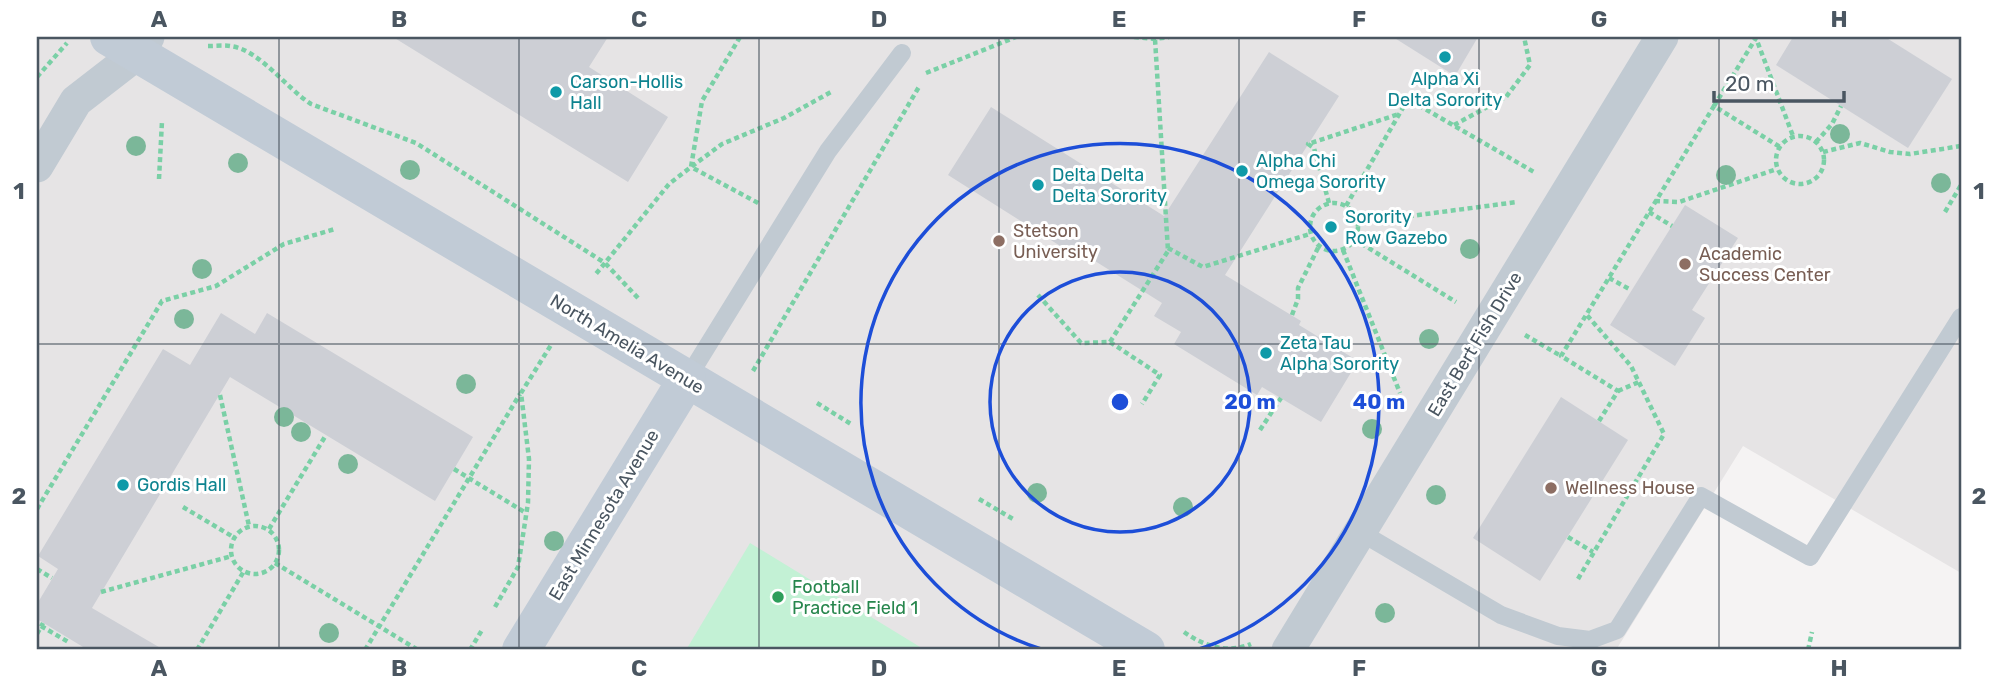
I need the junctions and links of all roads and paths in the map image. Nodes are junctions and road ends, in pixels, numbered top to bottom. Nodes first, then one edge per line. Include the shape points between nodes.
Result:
1 (73, 37) edge
2 (740, 37) edge
3 (1016, 37) edge
4 (1134, 37) edge
5 (1169, 37) edge
6 (1524, 37) edge
7 (1662, 37) edge
8 (1756, 38) edge
9 (1155, 39) junction
10 (132, 42) edge
11 (902, 53) joint
12 (927, 74) junction
13 (37, 77) edge
14 (831, 92) dead end
15 (1714, 106) junction
16 (1841, 106) dead end
17 (1400, 113) junction
18 (162, 121) dead end
19 (1453, 125) junction
20 (1793, 136) junction
21 (1816, 142) junction
22 (1961, 146) edge
23 (1780, 147) junction
24 (1823, 152) junction
25 (37, 166) edge
26 (691, 167) junction
27 (1777, 169) junction
28 (1538, 174) dead end
29 (159, 179) dead end
30 (1961, 185) edge
31 (1526, 201) dead end
32 (1656, 201) junction
33 (1329, 203) junction
34 (1346, 206) junction
35 (767, 208) dead end
36 (1648, 212) junction
37 (1945, 212) dead end
38 (1358, 223) junction
39 (1672, 226) dead end
40 (335, 229) dead end
41 (1311, 234) junction
42 (1354, 239) junction
43 (1319, 246) junction
44 (1168, 248) junction
45 (1343, 250) junction
46 (1609, 278) junction
47 (1632, 290) dead end
48 (1038, 295) dead end
49 (640, 299) dead end
50 (1460, 304) dead end
51 (1586, 314) junction
52 (1292, 316) dead end
53 (1961, 317) edge
54 (1519, 331) dead end
55 (1110, 342) junction
56 (708, 345) junction
57 (1561, 356) junction
58 (752, 371) junction
59 (763, 377) dead end
60 (687, 379) junction
61 (1639, 382) junction
62 (1618, 391) junction
63 (521, 393) dead end
64 (219, 395) dead end
65 (1281, 398) dead end
66 (1403, 401) dead end
67 (815, 403) dead end
68 (1142, 404) dead end
69 (1599, 421) dead end
70 (1261, 430) dead end
71 (862, 432) dead end
72 (326, 435) dead end
73 (454, 469) dead end
74 (469, 478) junction
75 (973, 496) dead end
76 (183, 507) dead end
77 (37, 509) edge
78 (526, 513) dead end
79 (1017, 522) dead end
80 (249, 526) junction
81 (269, 529) junction
82 (1360, 532) junction
83 (1568, 537) dead end
84 (234, 538) junction
85 (1593, 552) junction
86 (232, 556) junction
87 (275, 563) junction
88 (37, 569) edge
89 (244, 570) junction
90 (52, 578) dead end
91 (1578, 579) dead end
92 (101, 592) dead end
93 (379, 627) junction
94 (1178, 628) dead end
95 (1811, 632) dead end
96 (37, 634) edge
97 (70, 643) dead end
98 (1275, 645) edge
99 (197, 650) edge
100 (365, 650) edge
101 (418, 650) edge
102 (521, 650) edge
103 (1146, 650) edge
104 (1808, 650) edge

1 - 13 path
2 - 26 path via 702,101
3 - 12 path
4 - 9 path
5 - 9 path
6 - 19 path via 1530,65 1506,97
7 - 82 street, East Bert Fish Drive
8 - 15 path
8 - 20 path
9 - 44 path
10 - 25 street via 76,101
10 - 60 main road, North Amelia Avenue
11 - 12 path
11 - 56 lane via 828,151
12 - 58 path
14 - 26 path via 722,145
15 - 23 path
15 - 32 path
16 - 21 path
17 - 19 path via 1408,99
17 - 33 path via 1308,144 1314,148
17 - 34 path
18 - 29 path
19 - 28 path
20 - 21 path
20 - 23 path
21 - 24 path
22 - 24 path via 1910,154 1860,143
23 - 27 path
24 - 27 path via 1821,172 1809,182 1795,183
26 - 35 path
26 - 49 path via 669,184 604,263
27 - 32 path via 1679,202
30 - 37 path
31 - 38 path
32 - 36 path
33 - 34 path
33 - 41 path via 1315,211
34 - 38 path
36 - 39 path
36 - 46 path
38 - 42 path
40 - 77 path via 284,244 216,286 162,301
41 - 43 path
41 - 44 path via 1202,267
42 - 45 path
42 - 50 path
43 - 45 path
43 - 52 path via 1298,288
44 - 55 path
45 - 66 path
46 - 47 path
46 - 51 path
48 - 55 path via 1081,343
51 - 57 path
51 - 61 path via 1632,366
53 - 82 lane via 1810,557 1701,496 1618,629 1590,640 1558,636 1501,615
54 - 57 path
55 - 68 path via 1160,375
56 - 58 path
56 - 60 lane
57 - 62 path
58 - 59 path
60 - 102 main road, East Minnesota Avenue
60 - 103 main road, North Amelia Avenue
61 - 62 path
61 - 85 path via 1664,434
62 - 69 path
63 - 74 path
64 - 80 path
65 - 70 path
67 - 71 path
72 - 81 path
73 - 74 path
74 - 78 path
74 - 93 path
75 - 79 path
76 - 84 path
80 - 81 path
80 - 84 path
81 - 87 path via 279,544
82 - 98 street, East Bert Fish Drive
83 - 85 path
84 - 86 path
85 - 91 path
86 - 89 path
86 - 92 path
87 - 89 path via 265,572
87 - 93 path
88 - 90 path
89 - 99 path
93 - 100 path
93 - 101 path
94 - 98 path via 1201,644 1225,649
95 - 104 path
96 - 97 path via 42,624

